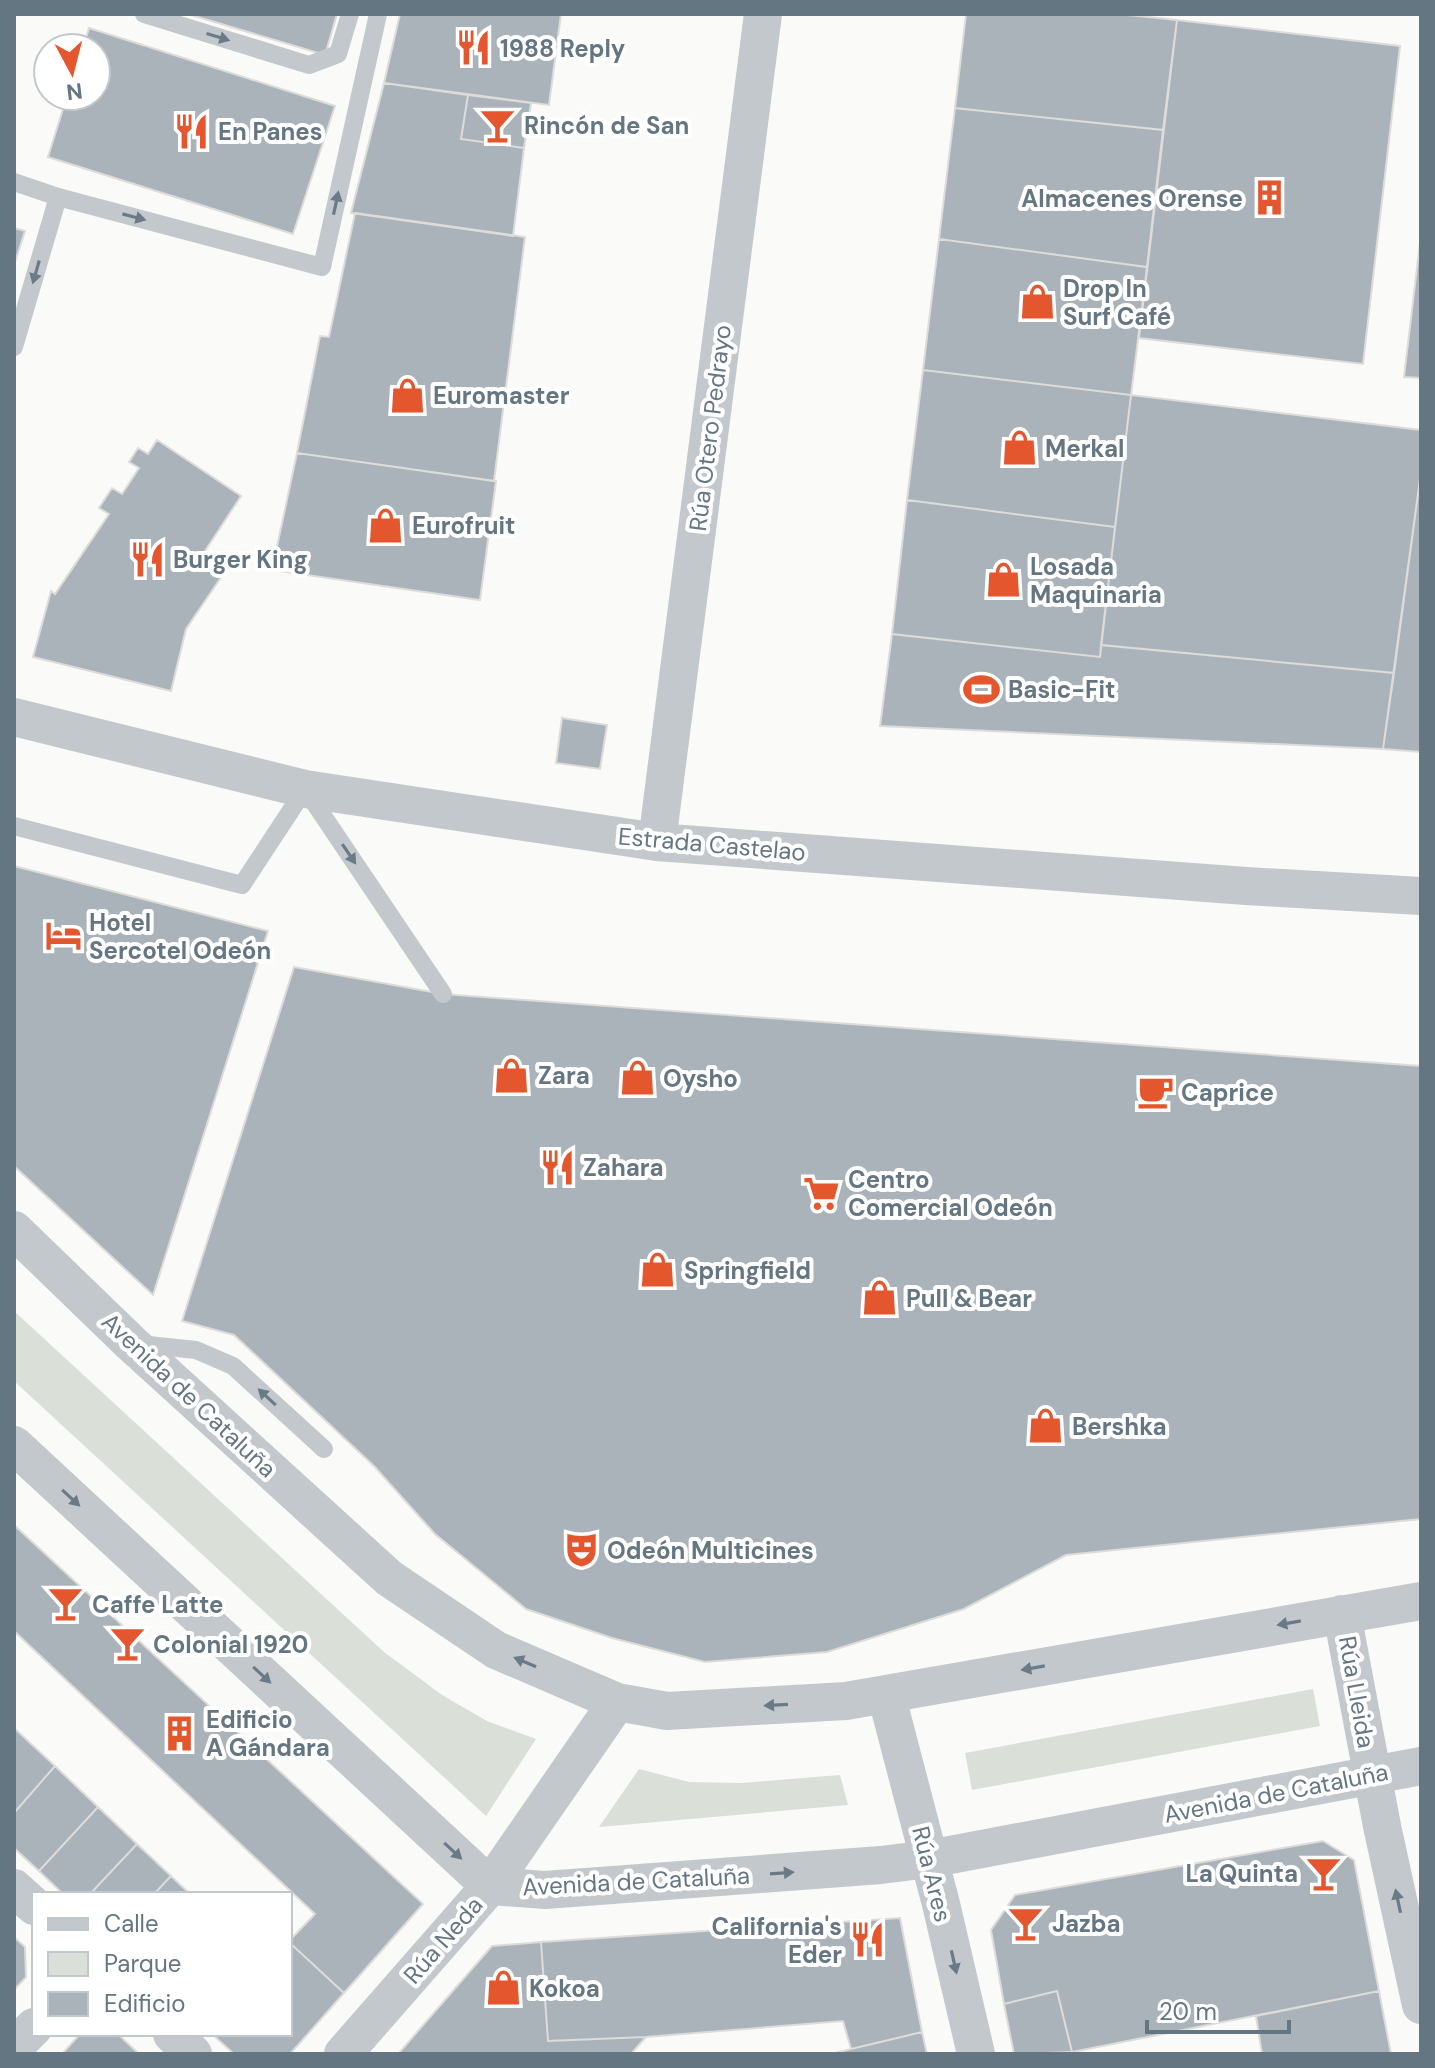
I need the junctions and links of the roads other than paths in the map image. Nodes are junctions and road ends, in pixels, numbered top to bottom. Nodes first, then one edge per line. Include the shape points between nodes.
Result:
1 (144, 14) edge
2 (350, 14) edge
3 (378, 14) edge
4 (763, 14) edge
5 (14, 182) edge
6 (58, 197) junction
7 (14, 347) edge
8 (14, 717) edge
9 (305, 789) junction
10 (14, 826) edge
11 (657, 842) junction
12 (1421, 896) edge
13 (443, 994) dead end
14 (14, 1230) edge
15 (132, 1344) junction
16 (14, 1445) edge
17 (324, 1449) dead end
18 (1421, 1601) edge
19 (1342, 1614) junction
20 (886, 1694) junction
21 (617, 1702) junction
22 (1421, 1766) edge
23 (1372, 1775) junction
24 (929, 1859) junction
25 (490, 1886) junction
26 (14, 1888) edge
27 (32, 1904) edge
28 (1421, 2005) edge
29 (32, 2029) edge
30 (174, 2036) edge
31 (14, 2047) edge
32 (193, 2054) edge
33 (343, 2054) edge
34 (976, 2054) edge

1 -> 2 lane via 309,65 338,54
6 -> 3 lane via 322,267
4 - 11 street, Rúa Otero Pedrayo
5 - 6 lane
6 -> 7 lane
8 - 9 street, Estrada Castelao
9 - 10 lane via 242,885
9 - 11 street, Estrada Castelao
9 -> 13 lane
11 - 12 street, Estrada Castelao
14 - 15 street, Avenida de Cataluña
17 -> 15 lane via 233,1366 196,1350
21 -> 15 street, Avenida de Cataluña via 496,1650 389,1578
16 -> 25 street, Avenida de Cataluña
18 - 19 street, Avenida de Cataluña
19 -> 20 street, Avenida de Cataluña
19 - 23 street, Rúa Lleida
20 -> 21 street, Avenida de Cataluña via 667,1711
20 - 24 street, Rúa Ares
21 - 25 street, Rúa Neda
22 - 23 street, Avenida de Cataluña
23 - 24 street, Avenida de Cataluña
28 -> 23 street, Rúa Lleida
25 -> 24 street, Avenida de Cataluña via 545,1890
24 -> 34 street, Rúa Ares
25 - 33 street, Rúa Neda
26 - 27 street
29 - 31 street
30 - 32 street

